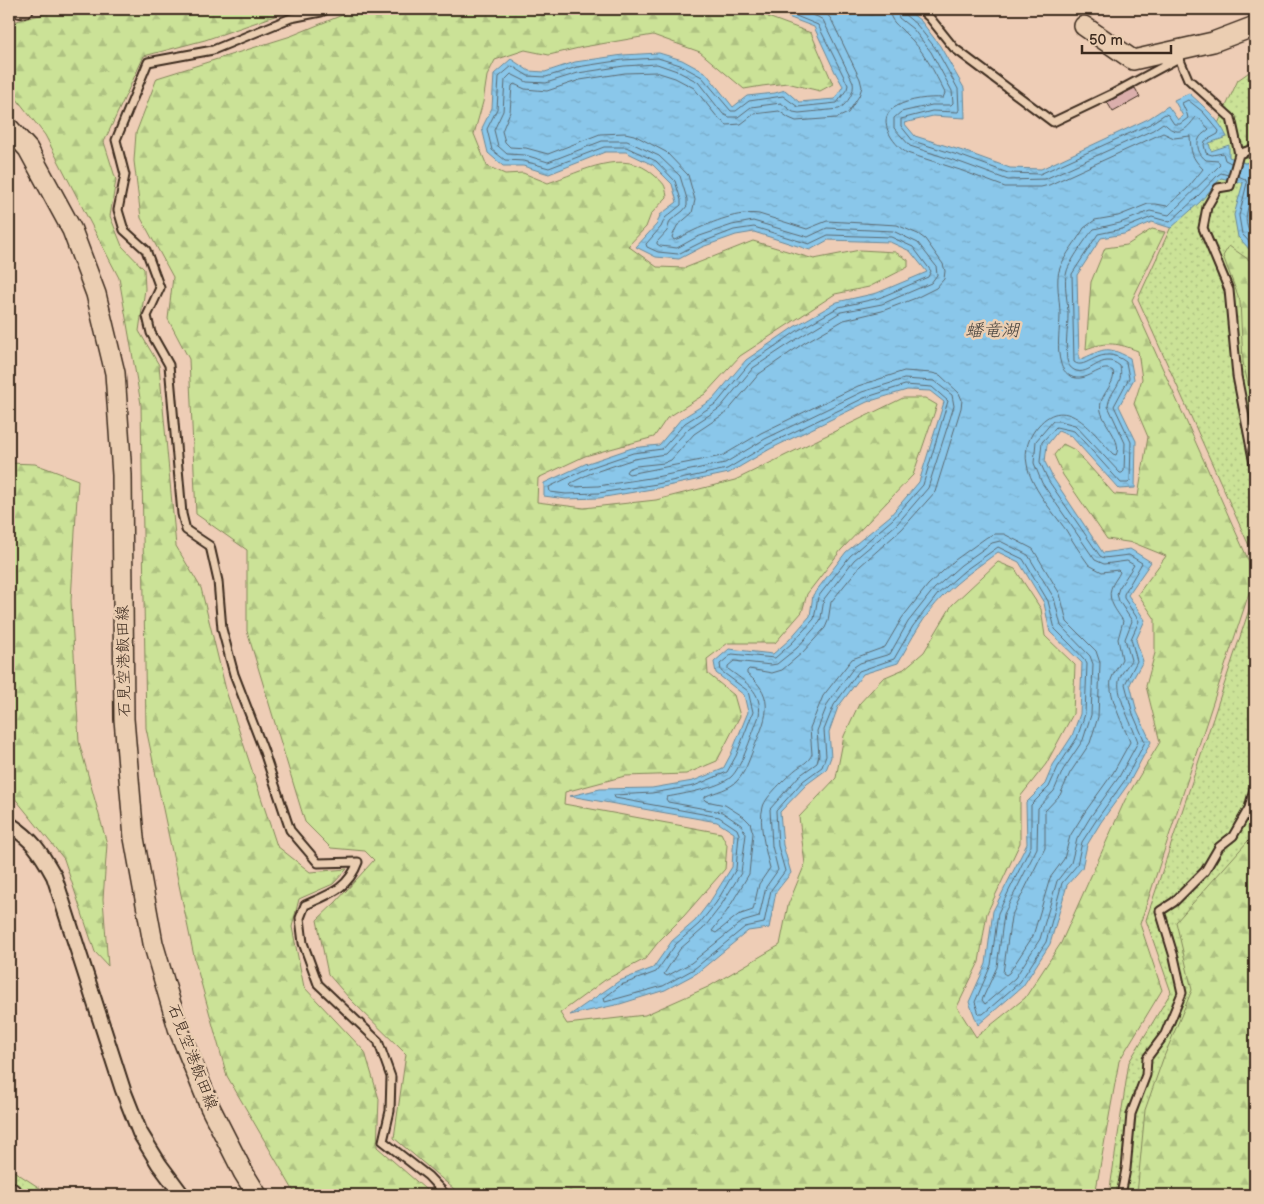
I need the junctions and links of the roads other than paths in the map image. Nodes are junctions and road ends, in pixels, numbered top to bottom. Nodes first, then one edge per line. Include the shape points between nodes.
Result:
1 (327, 9) edge
2 (920, 9) edge
3 (1084, 26) dead end
4 (1255, 26) edge
5 (1180, 53) junction
6 (9, 128) edge
7 (1255, 148) edge
8 (1239, 154) junction
9 (1255, 469) edge
10 (1255, 785) edge
11 (9, 824) edge
12 (9, 1184) edge
13 (22, 1195) edge
14 (182, 1195) edge
15 (258, 1195) edge
16 (446, 1195) edge
17 (1121, 1195) edge

1 - 16 lane via 291,18 214,50 148,62 116,140 125,175 118,210 124,230 146,250 160,288 147,316 151,333 169,365 186,530 210,546 218,581 222,629 234,674 290,830 318,863 358,862 338,890 305,905 300,918 303,943 318,984 378,1041 391,1077 390,1111 383,1141 428,1176
2 - 5 lane via 954,48 1053,122 1112,94
3 - 5 main road via 1133,60
4 - 5 main road
5 - 8 lane via 1188,79 1232,118
6 - 15 main road, 石見空港飯田線 via 28,149 72,230 96,294 115,372 122,475 124,719 134,838 153,943 178,1028 210,1108
7 - 8 lane
8 - 9 lane via 1230,186 1218,188 1207,207 1204,228 1229,290 1236,376
10 - 17 lane via 1249,808 1233,836 1219,847 1205,871 1174,902 1160,911 1182,993 1165,1034 1147,1058 1146,1075 1131,1114
11 - 14 street via 39,849 54,876 140,1133
12 - 13 lane

